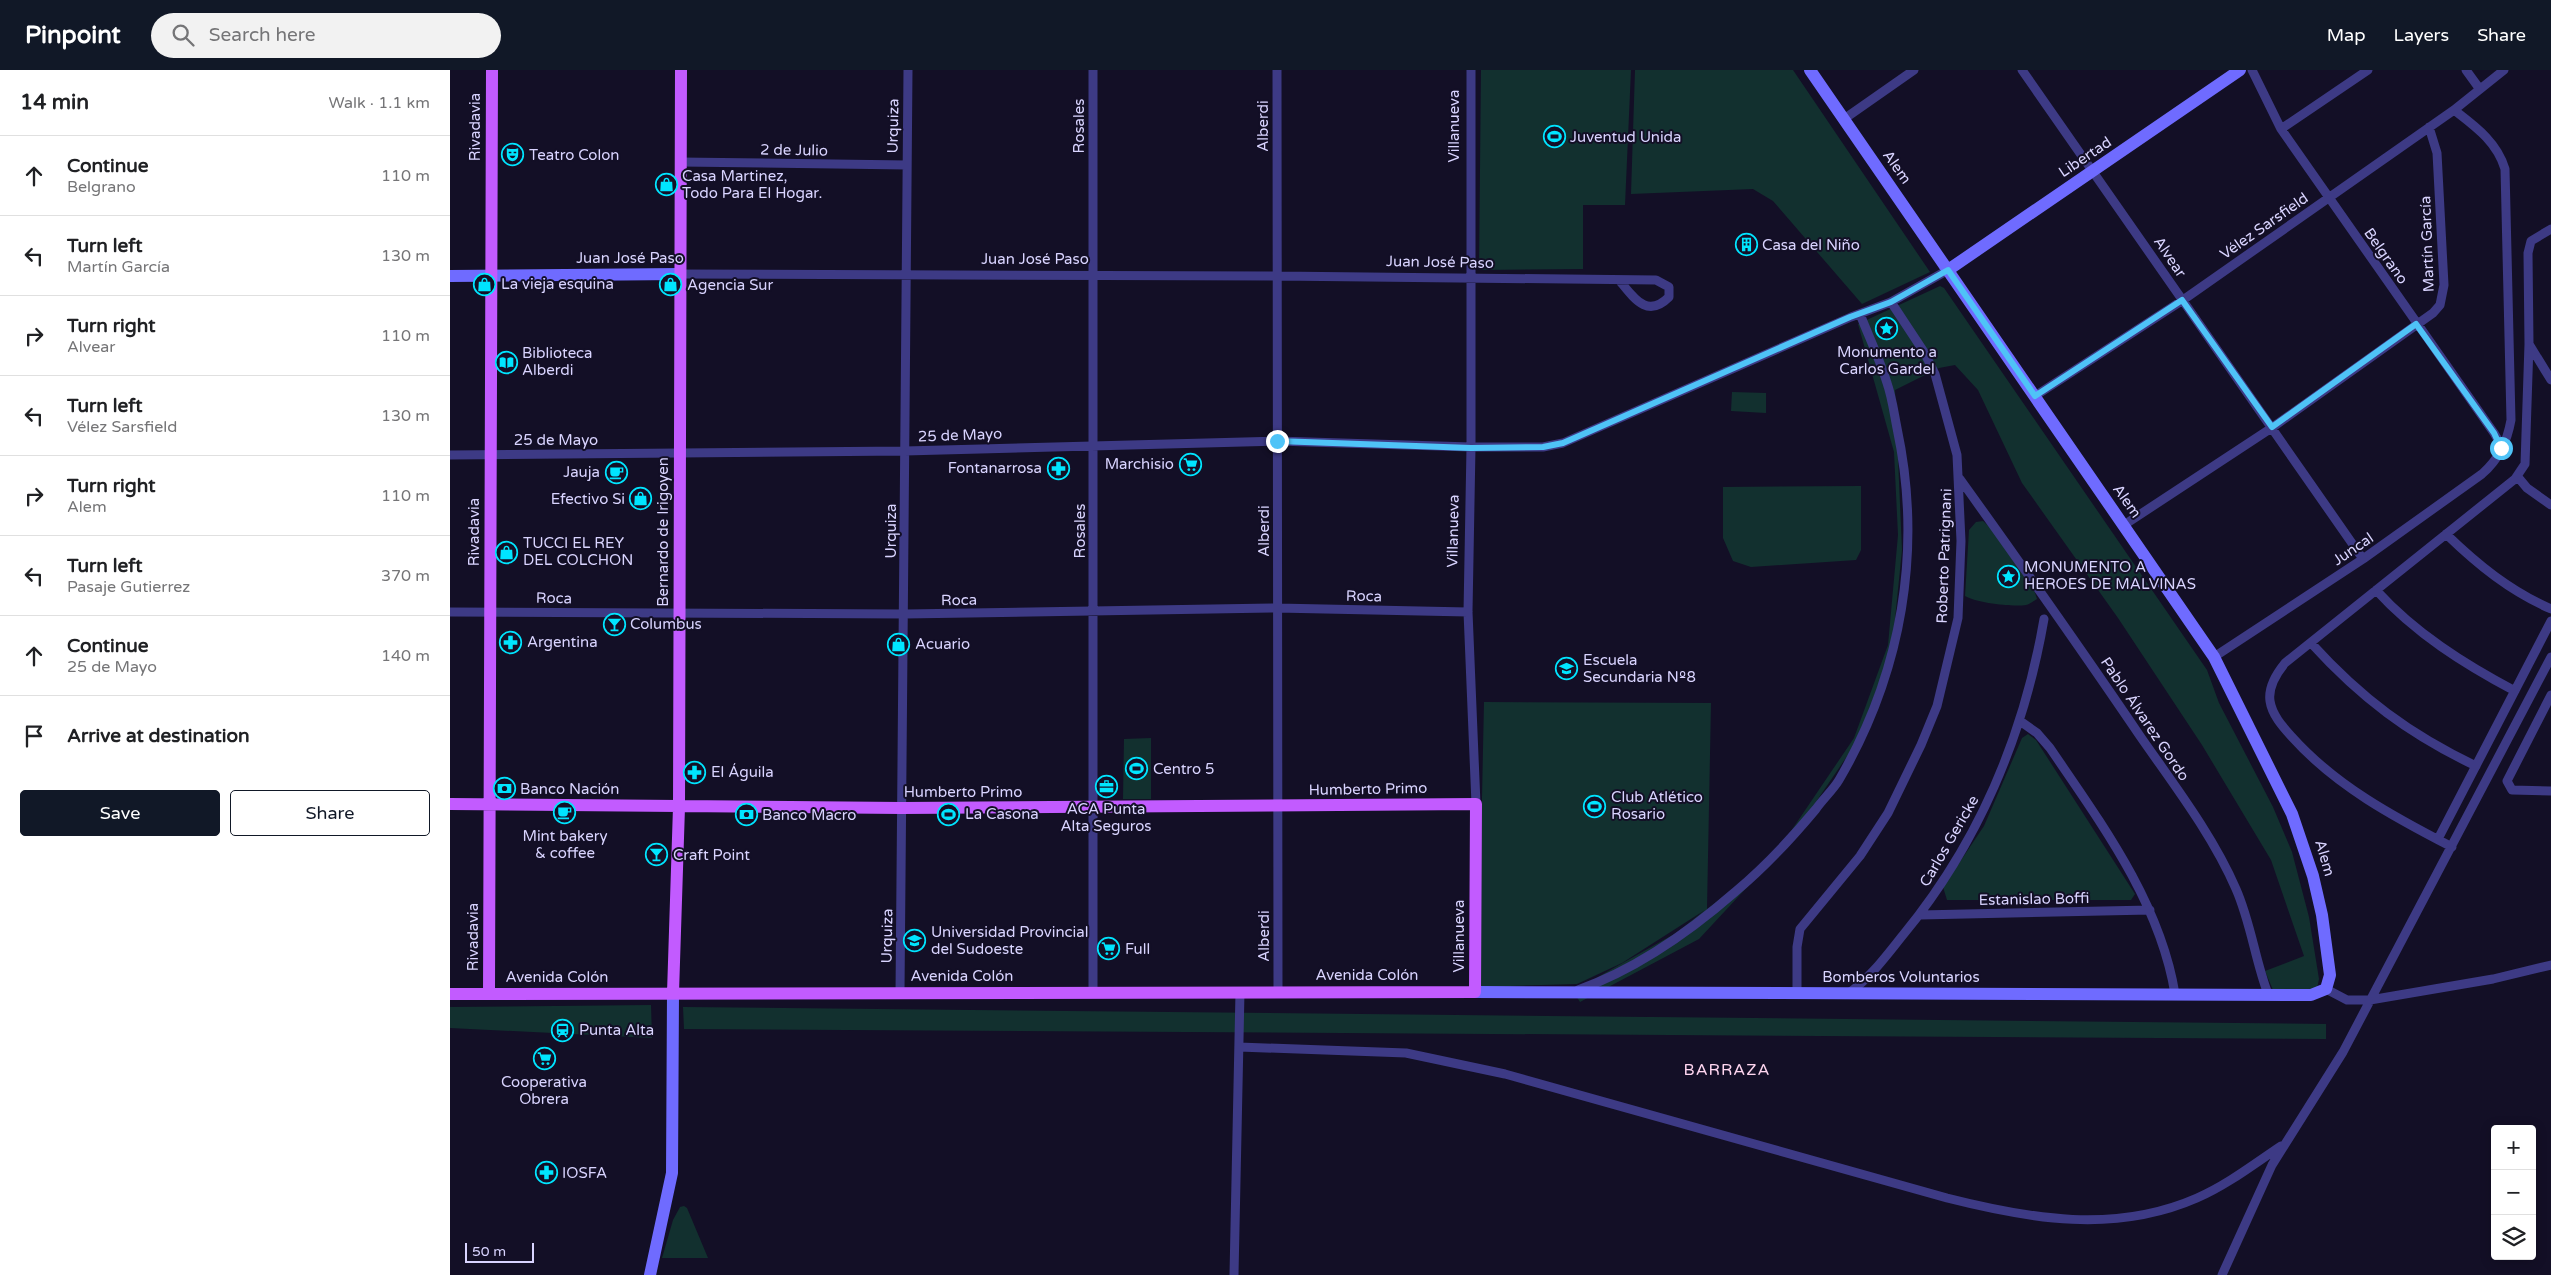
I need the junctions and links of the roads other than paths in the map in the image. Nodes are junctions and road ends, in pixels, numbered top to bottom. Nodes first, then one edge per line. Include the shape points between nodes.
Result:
1 (492, 70) edge
2 (680, 70) edge
3 (908, 70) edge
4 (1093, 70) edge
5 (1277, 70) edge
6 (1471, 70) edge
7 (1810, 70) edge
8 (1914, 70) edge
9 (2022, 70) edge
10 (2240, 70) edge
11 (2252, 70) edge
12 (2368, 70) edge
13 (2466, 70) edge
14 (2504, 70) edge
15 (2479, 88) junction
16 (2454, 110) junction
17 (1844, 119) junction
18 (2429, 127) junction
19 (2281, 129) junction
20 (680, 162) junction
21 (907, 165) junction
22 (2093, 170) junction
23 (2328, 198) junction
24 (2550, 232) edge
25 (1948, 270) junction
26 (680, 274) junction
27 (491, 275) junction
28 (1093, 275) junction
29 (450, 276) edge
30 (905, 276) junction
31 (1277, 276) junction
32 (1470, 279) junction
33 (1619, 280) junction
34 (2182, 300) junction
35 (1891, 302) junction
36 (1860, 314) junction
37 (2416, 324) junction
38 (2529, 344) junction
39 (2551, 380) edge
40 (2035, 396) junction
41 (2272, 427) junction
42 (1277, 441) junction
43 (1093, 444) junction
44 (1471, 448) junction
45 (905, 451) junction
46 (450, 454) edge
47 (491, 454) junction
48 (680, 454) junction
49 (2500, 454) junction
50 (2516, 476) junction
51 (1960, 479) junction
52 (2551, 506) edge
53 (2124, 525) junction
54 (2446, 534) junction
55 (2363, 559) junction
56 (2376, 590) junction
57 (1277, 608) junction
58 (2551, 609) edge
59 (490, 611) junction
60 (450, 612) edge
61 (1094, 612) junction
62 (1468, 612) junction
63 (679, 614) junction
64 (905, 614) junction
65 (2044, 619) dead end
66 (2551, 621) edge
67 (2311, 643) junction
68 (2214, 656) junction
69 (2551, 656) edge
70 (2515, 691) junction
71 (2551, 695) edge
72 (2541, 715) junction
73 (2551, 715) edge
74 (2020, 721) junction
75 (2476, 766) junction
76 (2551, 791) edge
77 (490, 803) junction
78 (450, 804) edge
79 (1476, 804) junction
80 (679, 807) junction
81 (1278, 807) junction
82 (902, 808) junction
83 (1094, 808) junction
84 (2438, 839) junction
85 (2452, 847) junction
86 (2150, 910) junction
87 (1920, 915) junction
88 (2551, 965) edge
89 (2326, 989) junction
90 (1093, 992) junction
91 (1240, 992) junction
92 (1278, 992) junction
93 (1475, 992) junction
94 (1563, 992) junction
95 (1797, 992) junction
96 (674, 993) junction
97 (900, 993) junction
98 (1849, 993) junction
99 (450, 994) edge
100 (489, 994) junction
101 (2175, 994) junction
102 (2268, 994) junction
103 (2370, 1000) junction
104 (1239, 1047) junction
105 (2282, 1146) junction
106 (652, 1272) edge
107 (1234, 1275) edge
108 (2222, 1275) edge

1 - 27 main road, Rivadavia
2 - 20 main road, Bernardo de Irigoyen
3 - 21 street, Urquiza
4 - 28 street, Rosales
5 - 31 street, Alberdi
6 - 32 street, Villanueva
7 - 17 main road, Alem
8 - 17 street
9 - 22 street, Alvear
10 - 22 main road, Libertad
11 - 19 street, Belgrano
12 - 19 street
13 - 15 street
14 - 15 street, Vélez Sarsfield
15 - 16 street, Vélez Sarsfield
16 - 18 street, Vélez Sarsfield
16 - 49 street, Juncal via 2496,147 2505,169 2511,420 2508,438
17 - 25 main road, Alem
18 - 23 street, Vélez Sarsfield
18 - 37 street, Martín García via 2437,152 2444,293 2440,305
19 - 23 street, Belgrano
20 - 21 street, 2 de Julio
20 - 26 main road, Bernardo de Irigoyen
21 - 30 street, Urquiza
22 - 25 main road, Libertad
22 - 34 street, Alvear
23 - 34 street, Vélez Sarsfield
23 - 37 street, Belgrano
24 - 38 street via 2535,238 2528,247
25 - 35 street, 25 de Mayo
25 - 40 main road, Alem
26 - 27 main road, Juan José Paso
26 - 30 street, Juan José Paso
26 - 48 main road, Bernardo de Irigoyen
27 - 29 main road, Juan José Paso
27 - 47 main road, Rivadavia
28 - 30 street, Juan José Paso
28 - 31 street, Juan José Paso
28 - 43 street, Rosales
30 - 45 street, Urquiza
31 - 32 street, Juan José Paso
31 - 42 street, Alberdi
32 - 33 street, Juan José Paso
32 - 44 street, Villanueva
33 - 33 street, Juan José Paso via 1664,282 1669,287 1669,297 1662,305 1641,304
34 - 40 street, Vélez Sarsfield
34 - 41 street, Alvear
35 - 36 street, 25 de Mayo
35 - 51 street, Roberto Patrignani via 1935,374 1951,428
36 - 44 street, 25 de Mayo via 1563,443 1543,447
36 - 94 street via 1888,384 1901,447 1908,514 1902,616 1873,711 1838,781 1788,843 1751,879 1700,922 1647,958 1579,990
37 - 41 street, Martín García
37 - 49 street, Belgrano via 2494,433 2501,445
38 - 39 street
38 - 50 street via 2525,464
40 - 53 main road, Alem
41 - 53 street, Martín García
41 - 55 street, Alvear
42 - 43 street, 25 de Mayo
42 - 44 street, 25 de Mayo
42 - 57 street, Alberdi
43 - 45 street, 25 de Mayo
43 - 61 street, Rosales
44 - 62 street, Villanueva
45 - 48 street, 25 de Mayo
45 - 64 street, Urquiza
46 - 47 street, 25 de Mayo
47 - 48 street, 25 de Mayo
47 - 59 main road, Rivadavia
48 - 63 main road, Bernardo de Irigoyen
49 - 55 street, Juncal via 2482,474
50 - 52 street
50 - 54 street
51 - 95 street, Roberto Patrignani via 1958,618 1936,706 1888,813 1860,856 1800,929
51 - 102 street, Pablo Álvarez Gordo via 2058,615 2206,833 2236,889 2256,965
53 - 68 main road, Alem
54 - 56 street
54 - 58 street via 2494,577
55 - 68 street, Juncal
56 - 67 street
56 - 70 street via 2437,644
57 - 61 street, Roca
57 - 62 street, Roca
57 - 81 street, Alberdi
59 - 60 street, Roca
59 - 63 street, Roca
59 - 77 main road, Rivadavia
61 - 64 street, Roca
61 - 83 street, Rosales
62 - 79 street, Villanueva
63 - 64 street, Roca
63 - 80 main road, Bernardo de Irigoyen
64 - 82 street, Urquiza
65 - 74 street, Carlos Gericke via 2036,665
66 - 70 street
67 - 75 street via 2384,713
67 - 84 street via 2285,663 2272,685 2270,704 2283,726 2315,760 2352,790
68 - 89 main road, Alem via 2300,833 2322,915 2330,975
69 - 85 street
70 - 75 street
71 - 72 street
72 - 73 street
72 - 76 street via 2507,781 2512,790 2518,792
74 - 86 street via 2037,733 2069,776
74 - 87 street, Carlos Gericke via 1980,820
75 - 84 street
77 - 78 main road, Humberto Primo
77 - 80 main road, Humberto Primo
77 - 100 main road, Rivadavia
79 - 81 main road, Humberto Primo
79 - 93 main road, Villanueva
80 - 82 main road, Humberto Primo
80 - 96 main road, Bernardo de Irigoyen
81 - 83 main road, Humberto Primo
81 - 92 street, Alberdi
82 - 83 main road, Humberto Primo
82 - 97 street, Urquiza
83 - 90 street, Rosales
84 - 85 street
85 - 103 street
86 - 87 street, Estanislao Boffi
86 - 101 street via 2162,939
87 - 98 street, Carlos Gericke via 1863,983
88 - 103 street via 2493,979
89 - 102 main road, Bomberos Voluntarios via 2314,994
89 - 103 street via 2347,1000
90 - 91 main road, Avenida Colón
90 - 97 main road, Avenida Colón
91 - 92 main road, Avenida Colón
91 - 104 street
92 - 93 main road, Avenida Colón
93 - 94 main road, Bomberos Voluntarios
94 - 95 main road, Bomberos Voluntarios
95 - 98 main road, Bomberos Voluntarios
96 - 97 main road, Avenida Colón
96 - 100 main road, Avenida Colón
96 - 106 main road via 672,1173
98 - 101 main road, Bomberos Voluntarios
99 - 100 main road, Avenida Colón
101 - 102 main road, Bomberos Voluntarios
103 - 105 street via 2331,1072
104 - 105 street via 1378,1051 1444,1059 1954,1200 2008,1213 2059,1220 2104,1221 2164,1210 2216,1188
104 - 107 street
105 - 108 street

